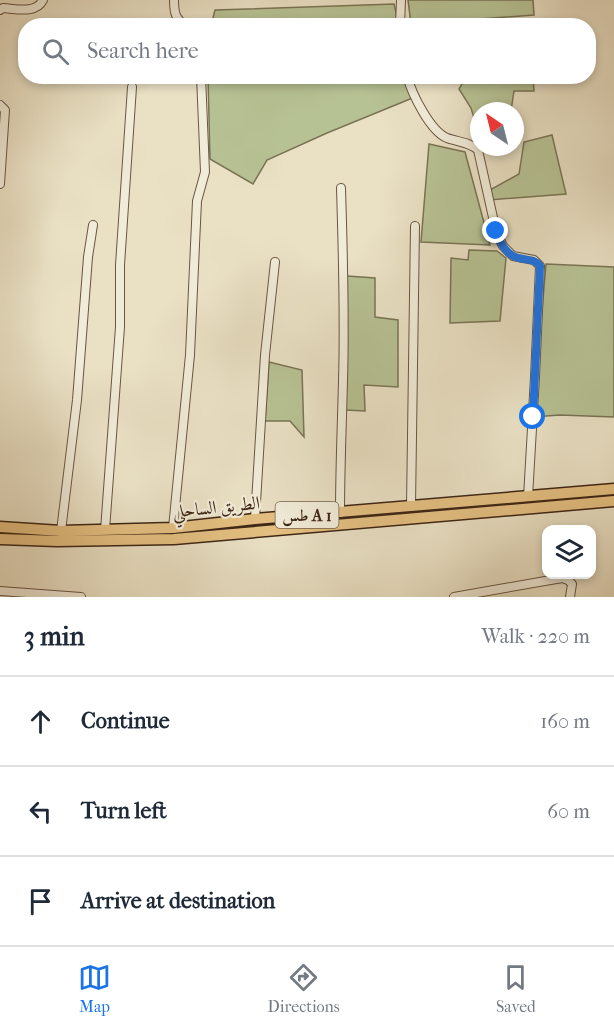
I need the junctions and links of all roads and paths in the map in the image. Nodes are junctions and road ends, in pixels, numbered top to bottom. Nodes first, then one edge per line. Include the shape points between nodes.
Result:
1 (43, 0) edge
2 (174, 0) edge
3 (401, 0) edge
4 (1, 6) edge
5 (177, 18) edge
6 (400, 18) edge
7 (201, 84) edge
8 (409, 84) edge
9 (132, 87) dead end
10 (0, 105) edge
11 (0, 184) edge
12 (341, 188) dead end
13 (93, 225) dead end
14 (414, 226) dead end
15 (275, 262) dead end
16 (614, 489) edge
17 (528, 497) junction
18 (614, 501) edge
19 (411, 506) junction
20 (340, 513) junction
21 (255, 519) junction
22 (0, 527) edge
23 (173, 528) junction
24 (105, 530) junction
25 (61, 531) junction
26 (0, 539) edge
27 (0, 591) edge
28 (12, 595) edge
29 (474, 595) edge
30 (62, 596) edge
31 (81, 597) edge
32 (454, 597) edge
33 (570, 597) edge

1 - 4 street via 33,9
2 - 5 street
3 - 6 street
7 - 23 street via 205,172 197,201 190,355
8 - 17 street via 434,128 444,137 478,150 503,246 513,256 534,260 540,266
9 - 24 street
10 - 11 street via 5,110
12 - 20 street
13 - 25 street
14 - 19 street
15 - 21 street
16 - 17 highway, الطريق الساحلي / طس A 1
17 - 19 highway, الطريق الساحلي / طس A 1
18 - 26 highway, الطريق الساحلي / طس A 1 via 174,539
19 - 20 highway, الطريق الساحلي / طس A 1
20 - 21 highway, الطريق الساحلي / طس A 1
21 - 23 highway, الطريق الساحلي / طس A 1
22 - 25 highway, الطريق الساحلي / طس A 1
23 - 24 highway, الطريق الساحلي / طس A 1
24 - 25 highway, الطريق الساحلي / طس A 1
27 - 28 street
28 - 30 street
29 - 32 street
29 - 33 street via 562,578 572,584
30 - 31 street

